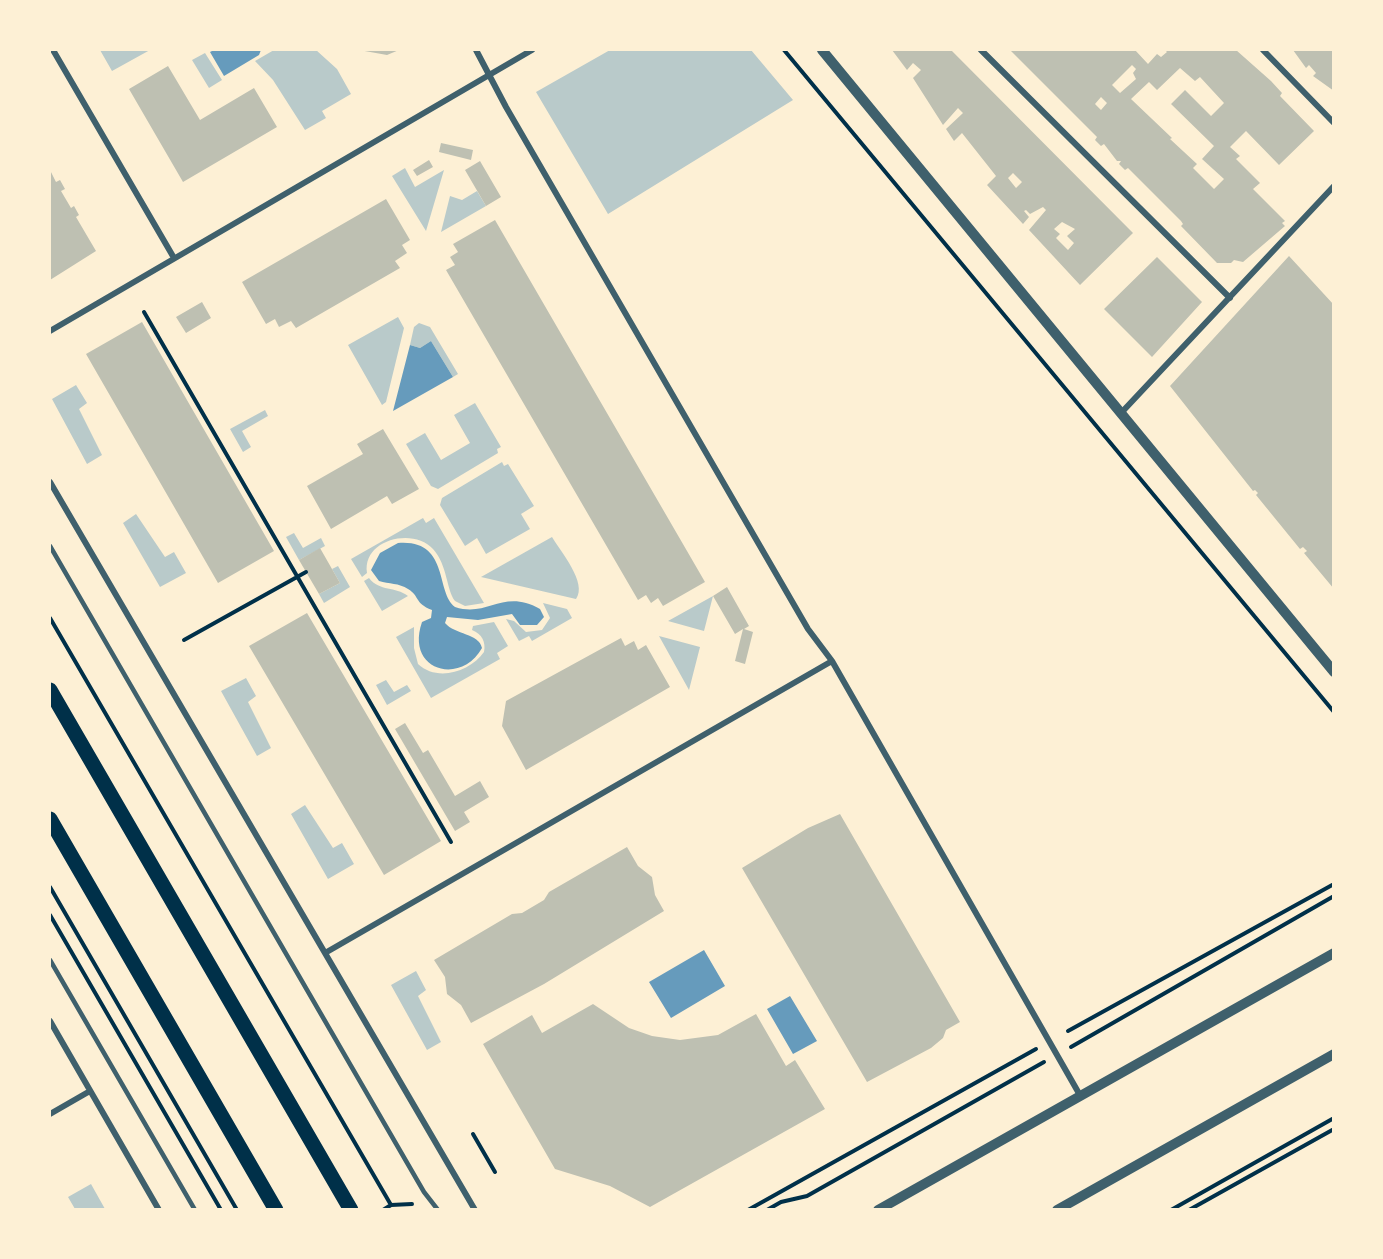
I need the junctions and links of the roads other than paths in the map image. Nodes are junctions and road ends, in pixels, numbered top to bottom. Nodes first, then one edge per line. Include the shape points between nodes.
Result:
1 (53, 50) edge
2 (476, 50) edge
3 (532, 50) edge
4 (822, 50) edge
5 (981, 50) edge
6 (1263, 50) edge
7 (490, 74) junction
8 (1334, 123) edge
9 (1334, 186) edge
10 (174, 258) junction
11 (1230, 298) junction
12 (50, 331) edge
13 (1122, 412) junction
14 (50, 482) edge
15 (50, 546) edge
16 (832, 661) junction
17 (1334, 672) edge
18 (50, 690) edge
19 (50, 819) edge
20 (325, 953) junction
21 (1334, 953) edge
22 (50, 960) edge
23 (50, 1021) edge
24 (1334, 1054) edge
25 (90, 1091) junction
26 (1081, 1097) junction
27 (50, 1114) edge
28 (159, 1209) edge
29 (195, 1209) edge
30 (276, 1209) edge
31 (351, 1209) edge
32 (438, 1209) edge
33 (475, 1209) edge
34 (878, 1209) edge
35 (1057, 1209) edge

1 - 10 street
2 - 7 street
3 - 7 street
4 - 13 street
5 - 11 street
6 - 8 street
7 - 10 street
7 - 16 street via 808,628
9 - 11 street
10 - 12 street
11 - 13 street
13 - 17 street
14 - 20 street
15 - 32 lane via 424,1192
16 - 20 street
16 - 26 street
18 - 31 main road
19 - 30 main road
20 - 33 street
21 - 26 street
22 - 29 lane
23 - 25 street
24 - 35 street
25 - 27 street
25 - 28 street
26 - 34 street

